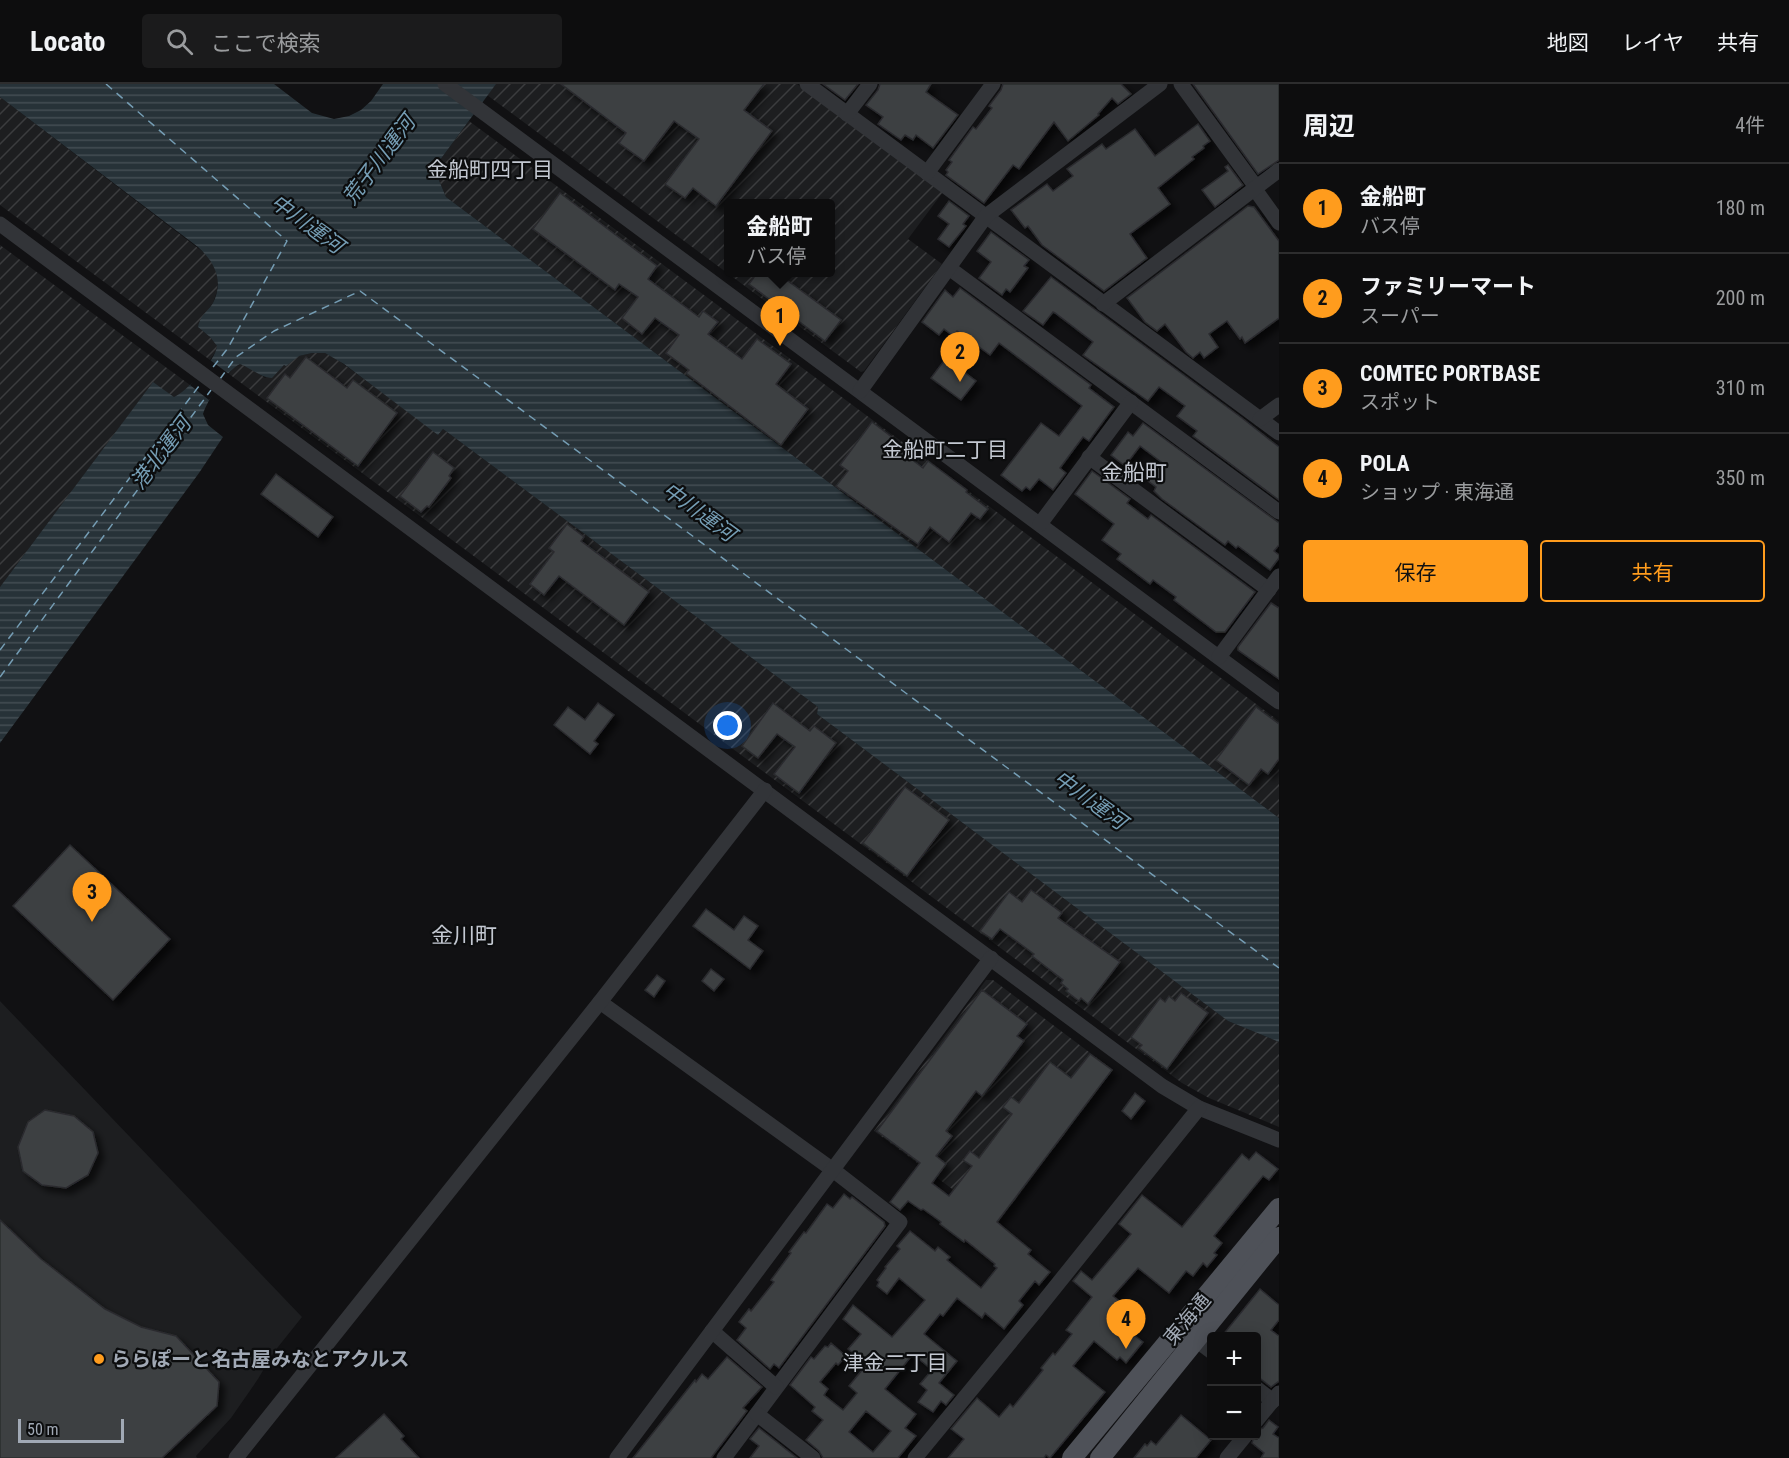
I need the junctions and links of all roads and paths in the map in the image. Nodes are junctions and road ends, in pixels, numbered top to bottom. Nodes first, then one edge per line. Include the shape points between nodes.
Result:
1 (444, 84) edge
2 (807, 84) edge
3 (870, 84) edge
4 (993, 84) edge
5 (1160, 84) edge
6 (1181, 84) edge
7 (847, 114) junction
8 (1279, 170) edge
9 (927, 173) junction
10 (1255, 188) junction
11 (986, 216) junction
12 (1279, 223) edge
13 (0, 224) edge
14 (949, 268) junction
15 (1103, 304) junction
16 (860, 391) junction
17 (1131, 402) junction
18 (1279, 405) edge
19 (1260, 419) junction
20 (1279, 433) edge
21 (1089, 457) junction
22 (1279, 512) edge
23 (1040, 524) junction
24 (1279, 576) edge
25 (1269, 590) junction
26 (1219, 657) junction
27 (1279, 702) edge
28 (765, 790) junction
29 (991, 958) junction
30 (600, 1002) junction
31 (1199, 1108) junction
32 (1279, 1140) edge
33 (832, 1170) junction
34 (1279, 1208) edge
35 (1279, 1237) edge
36 (712, 1331) junction
37 (1204, 1346) edge
38 (776, 1387) junction
39 (1261, 1391) edge
40 (1276, 1401) edge
41 (757, 1414) junction
42 (1261, 1417) edge
43 (1242, 1440) edge
44 (236, 1458) edge
45 (617, 1458) edge
46 (724, 1458) edge
47 (813, 1458) edge
48 (915, 1458) edge
49 (1072, 1458) edge
50 (1100, 1458) edge
51 (1227, 1458) edge

1 - 16 street
2 - 7 street
3 - 7 street
4 - 9 street
5 - 11 street
6 - 10 street
7 - 9 street
8 - 10 street
9 - 11 street
10 - 12 street
10 - 15 street
11 - 14 street
11 - 15 street
13 - 28 street
14 - 16 street
14 - 17 street
15 - 19 street
16 - 23 street
17 - 21 street
17 - 22 street
18 - 19 street
19 - 20 street
21 - 23 street
21 - 25 street
23 - 26 street
24 - 25 street
25 - 26 street
26 - 27 street
28 - 29 street
28 - 30 street
29 - 31 street via 1162,1086
29 - 33 street
30 - 33 street
30 - 44 street
31 - 32 street
31 - 48 street
33 - 36 street
33 - 38 street via 900,1221
34 - 49 main road, 東海通
35 - 37 main road
36 - 38 street
36 - 45 street
37 - 50 main road
38 - 41 street
39 - 40 street
40 - 42 street
41 - 46 street
41 - 47 street
43 - 51 street

